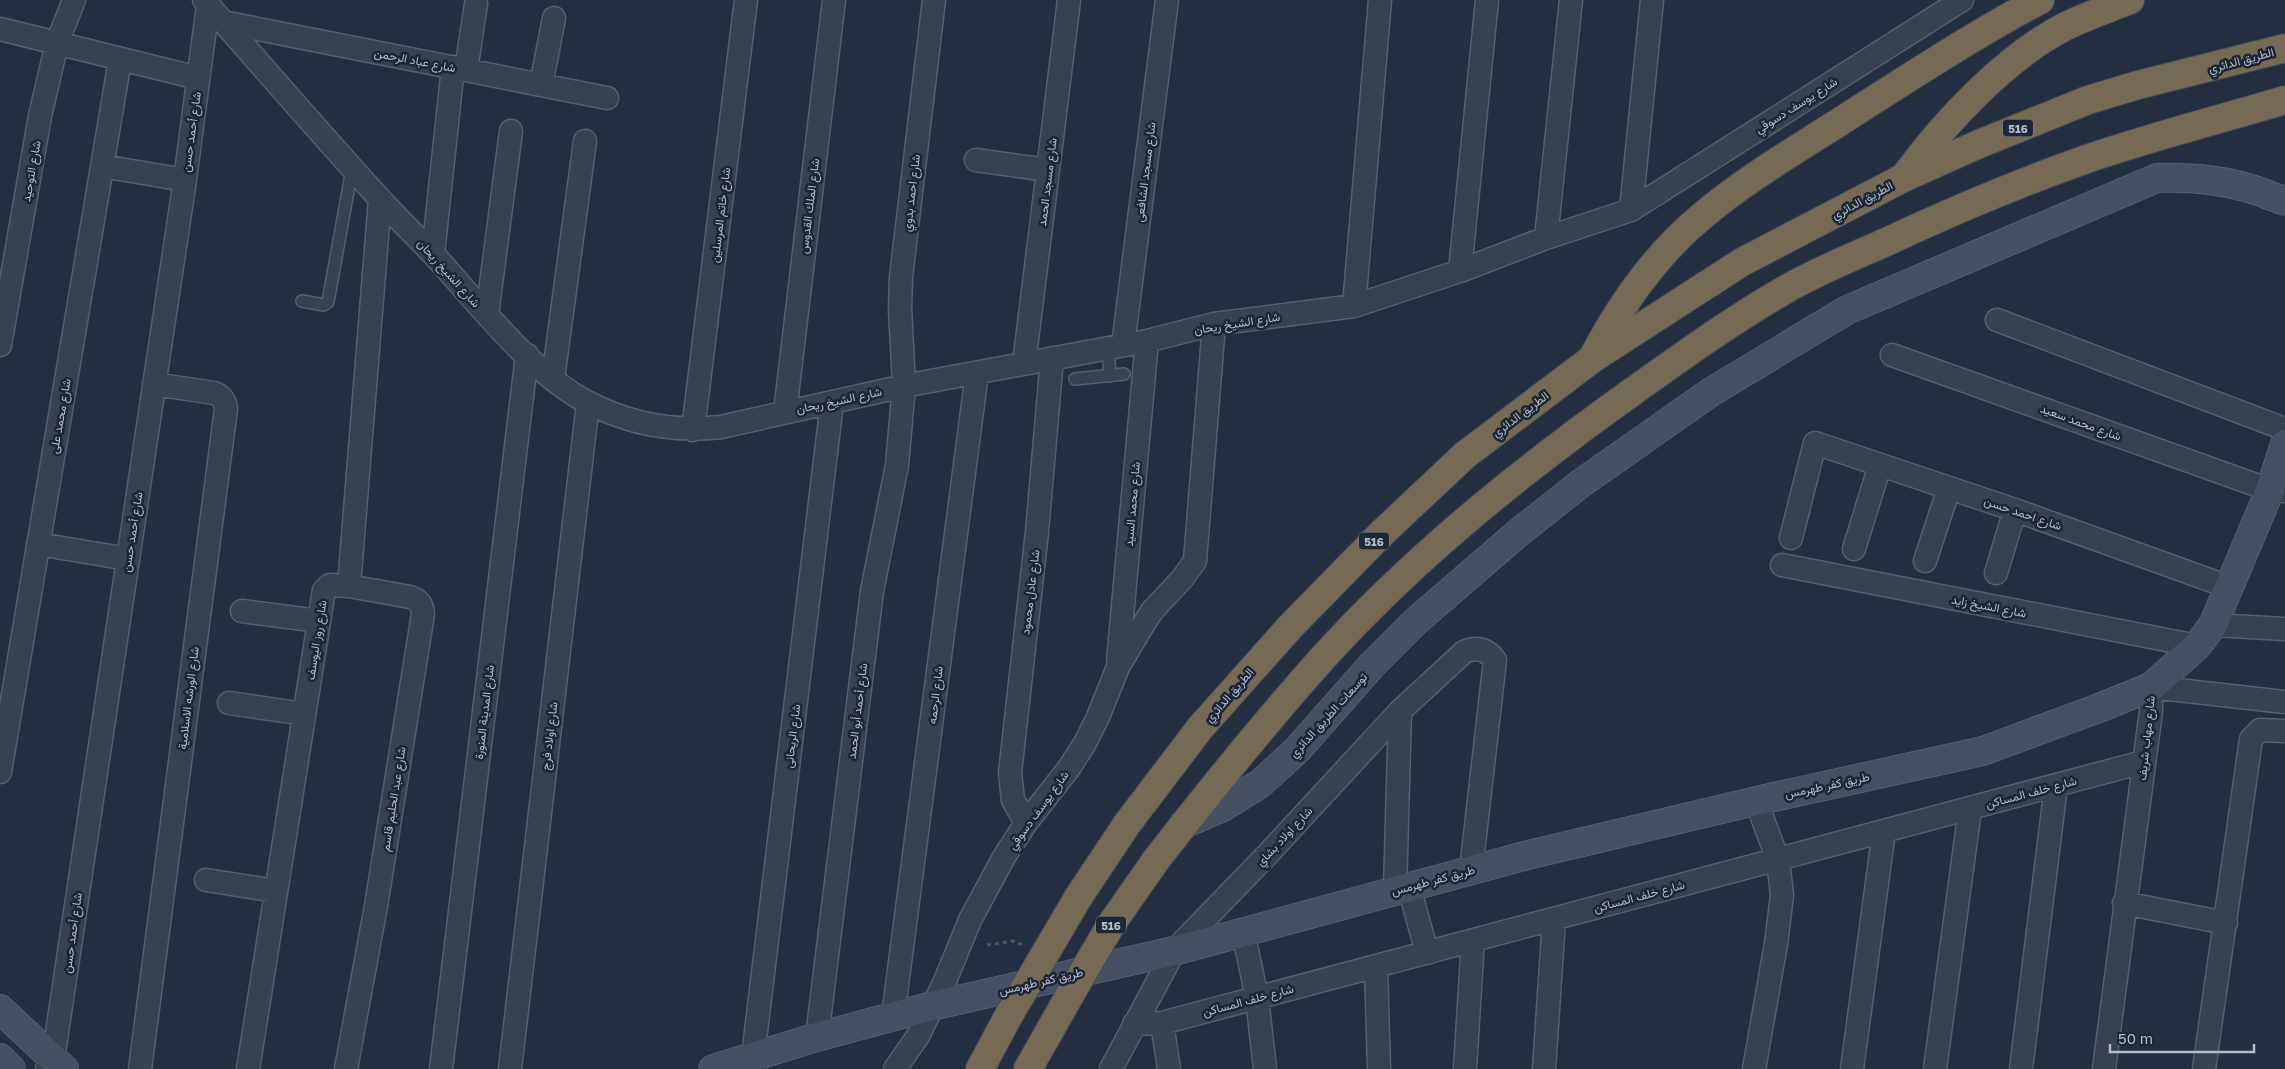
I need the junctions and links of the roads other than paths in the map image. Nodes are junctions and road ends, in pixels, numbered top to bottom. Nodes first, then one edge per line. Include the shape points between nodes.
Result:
1 (74, 0) edge
2 (746, 0) edge
3 (834, 0) edge
4 (934, 0) edge
5 (1069, 0) edge
6 (1167, 0) edge
7 (1380, 0) edge
8 (1487, 0) edge
9 (1572, 0) edge
10 (1652, 0) edge
11 (1962, 0) edge
12 (2040, 0) edge
13 (2130, 0) edge
14 (206, 2) edge
15 (476, 4) dead end
16 (554, 18) dead end
17 (223, 22) junction
18 (0, 28) edge
19 (57, 43) junction
20 (2285, 48) edge
21 (120, 60) junction
22 (460, 68) junction
23 (198, 78) junction
24 (540, 85) junction
25 (607, 98) dead end
26 (2285, 100) edge
27 (511, 131) dead end
28 (585, 141) dead end
29 (976, 160) dead end
30 (102, 166) junction
31 (352, 168) junction
32 (1048, 170) junction
33 (1903, 178) junction
34 (185, 180) junction
35 (380, 199) junction
36 (2285, 201) edge
37 (1630, 210) junction
38 (1546, 238) junction
39 (433, 254) junction
40 (1460, 271) junction
41 (302, 301) dead end
42 (1354, 306) junction
43 (487, 314) junction
44 (1997, 320) dead end
45 (1214, 324) junction
46 (1147, 341) junction
47 (0, 345) edge
48 (1116, 346) junction
49 (527, 355) junction
50 (1892, 355) dead end
51 (1052, 358) junction
52 (1592, 359) junction
53 (1024, 364) junction
54 (977, 373) junction
55 (1124, 374) dead end
56 (1110, 376) junction
57 (553, 379) junction
58 (1075, 379) dead end
59 (154, 384) junction
60 (904, 386) junction
61 (588, 403) junction
62 (832, 404) junction
63 (785, 412) junction
64 (2285, 429) edge
65 (693, 430) junction
66 (2285, 444) edge
67 (1880, 465) junction
68 (1949, 488) junction
69 (2277, 491) edge
70 (2015, 510) junction
71 (1791, 538) dead end
72 (38, 544) junction
73 (1854, 549) dead end
74 (128, 559) junction
75 (1925, 561) dead end
76 (1782, 565) dead end
77 (1996, 573) dead end
78 (349, 586) junction
79 (2229, 587) junction
80 (242, 611) dead end
81 (319, 621) junction
82 (2213, 625) junction
83 (2285, 629) edge
84 (2197, 646) junction
85 (1118, 667) junction
86 (2151, 687) junction
87 (2285, 702) edge
88 (229, 703) dead end
89 (1400, 711) junction
90 (304, 714) junction
91 (2285, 731) edge
92 (2143, 762) junction
93 (0, 772) edge
94 (2056, 786) junction
95 (1756, 801) junction
96 (1970, 808) junction
97 (1026, 823) junction
98 (1184, 824) junction
99 (1884, 831) junction
100 (1778, 860) junction
101 (1470, 870) junction
102 (206, 880) dead end
103 (1402, 889) junction
104 (276, 891) junction
105 (2124, 904) junction
106 (1554, 919) junction
107 (2226, 923) junction
108 (1243, 931) junction
109 (1473, 940) junction
110 (1174, 951) junction
111 (1427, 953) junction
112 (1376, 966) junction
113 (1257, 998) junction
114 (932, 1006) junction
115 (0, 1009) edge
116 (894, 1016) junction
117 (1162, 1023) junction
118 (1134, 1024) junction
119 (817, 1038) junction
120 (0, 1058) edge
121 (755, 1063) edge
122 (55, 1066) edge
123 (11, 1069) edge
124 (140, 1069) edge
125 (248, 1069) edge
126 (346, 1069) edge
127 (441, 1069) edge
128 (510, 1069) edge
129 (713, 1069) edge
130 (895, 1069) edge
131 (980, 1069) edge
132 (1028, 1069) edge
133 (1112, 1069) edge
134 (1169, 1069) edge
135 (1264, 1069) edge
136 (1379, 1069) edge
137 (1465, 1069) edge
138 (1544, 1069) edge
139 (1754, 1069) edge
140 (1852, 1069) edge
141 (1935, 1069) edge
142 (2021, 1069) edge
143 (2104, 1069) edge
144 (2204, 1069) edge

1 - 19 street, شارع التوحيد
2 - 65 street, شارع خاتم المرسلين
3 - 63 street, شارع الملك القدوس
4 - 60 street, شارع احمد بدوي via 901,277
5 - 32 street, شارع مسجد الحمد
6 - 48 street, شارع مسجد الشافعى
7 - 42 street
8 - 40 street
9 - 38 street
10 - 37 street
11 - 37 street, شارع يوسف دسوقي
12 - 52 highway via 1946,54 1706,212 1638,283
13 - 33 highway via 2065,27 2004,70 1950,120
14 - 17 street, شارع الشيخ ريحان
14 - 23 street, شارع أحمد حسن
15 - 22 street
16 - 24 street
17 - 22 street, شارع عباد الرحمن
17 - 31 street, شارع الشيخ ريحان
18 - 19 street
19 - 21 street
19 - 47 street, شارع التوحيد via 40,116
20 - 33 highway, الطريق الدائري / 516 via 2088,100
21 - 23 street
21 - 30 street, شارع محمد على
22 - 24 street, شارع عباد الرحمن
22 - 39 street
23 - 34 street, شارع أحمد حسن
24 - 25 street, شارع عباد الرحمن
26 - 98 highway, 516 via 2051,172 1944,215 1784,290 1684,355 1603,412 1474,512 1414,566 1322,659
27 - 43 street
28 - 57 street
29 - 32 street
30 - 34 street
30 - 72 street, شارع محمد على
31 - 35 street, شارع الشيخ ريحان
31 - 41 lane via 329,300 324,305
32 - 53 street, شارع مسجد الحمد
33 - 52 highway, الطريق الدائري / 516 via 1742,262
34 - 59 street, شارع أحمد حسن
35 - 39 street, شارع الشيخ ريحان
35 - 78 street
36 - 98 street, توسعات الطريق الدائري via 2219,181 2192,177 2157,178 1847,310 1736,376 1645,436 1518,533 1415,622 1280,767 1242,797
37 - 38 street, شارع الشيخ ريحان
38 - 40 street, شارع الشيخ ريحان
39 - 43 street, شارع الشيخ ريحان
40 - 42 street, شارع الشيخ ريحان
42 - 45 street, شارع الشيخ ريحان
43 - 49 street, شارع الشيخ ريحان
44 - 64 street
45 - 46 street, شارع الشيخ ريحان
45 - 85 street, شارع يوسف دسوقي via 1195,561 1152,611
46 - 48 street, شارع الشيخ ريحان
46 - 85 street, شارع محمد السيد
48 - 51 street, شارع الشيخ ريحان
48 - 56 lane
49 - 57 street, شارع الشيخ ريحان
49 - 127 street, شارع المدينة المنورة
50 - 69 street, شارع محمد سعيد
51 - 53 street, شارع الشيخ ريحان
51 - 97 street, شارع عادل محمود via 1037,532 1010,773 1013,800
52 - 131 highway, الطريق الدائري / 516, bridge via 1465,455 1382,533 1290,627 1200,728 1127,824 1079,896
53 - 54 street, شارع الشيخ ريحان
54 - 60 street, شارع الشيخ ريحان
54 - 116 street, شارع الرحمه
55 - 56 lane
56 - 58 lane
57 - 61 street, شارع الشيخ ريحان
59 - 74 street, شارع أحمد حسن
59 - 124 street, شارع الورشه الاسلامية via 214,392 221,396 226,409
60 - 62 street, شارع الشيخ ريحان
60 - 119 street, شارع أحمد أبو الحمد via 896,474 872,591
61 - 65 street, شارع الشيخ ريحان via 657,426
61 - 128 street, شارع اولاد فرج
62 - 63 street, شارع الشيخ ريحان
62 - 121 street, شارع الريحانى
63 - 65 street, شارع الشيخ ريحان
66 - 69 street, شارع مهاب شريف
67 - 68 street, شارع احمد حسن
67 - 71 street, شارع احمد حسن via 1815,443
67 - 73 street
68 - 70 street, شارع احمد حسن
68 - 75 street
69 - 79 street, شارع مهاب شريف
70 - 77 street
70 - 79 street, شارع احمد حسن
72 - 74 street
72 - 93 street, شارع محمد على
74 - 122 street, شارع أحمد حسن
76 - 84 street, شارع الشيخ زايد
78 - 81 street, شارع روز اليوسف via 330,585 324,590
78 - 126 street, شارع عبد الحليم قاسم via 410,597 422,606 423,614
79 - 82 street, شارع مهاب شريف
80 - 81 street
81 - 90 street, شارع روز اليوسف
82 - 83 street
82 - 84 street, شارع مهاب شريف
84 - 86 street, شارع مهاب شريف
85 - 97 street, شارع يوسف دسوقي via 1085,744
86 - 87 street
86 - 92 street, شارع مهاب شريف via 2151,711
86 - 95 street, طريق كفر طهرمس via 1983,751
88 - 90 street
89 - 101 street, شارع اولاد بشاي via 1464,652 1482,650 1495,660
89 - 103 street
89 - 110 street, شارع اولاد بشاي
90 - 104 street, شارع روز اليوسف
91 - 107 street via 2260,730 2250,739
92 - 94 street, شارع خلف المساكن
92 - 105 street, شارع مهاب شريف
94 - 96 street, شارع خلف المساكن
94 - 142 street
95 - 100 street
95 - 101 street, طريق كفر طهرمس
96 - 99 street, شارع خلف المساكن
96 - 141 street
97 - 114 street, شارع يوسف دسوقي via 982,896
98 - 132 highway, 516, bridge via 1112,923
99 - 100 street, شارع خلف المساكن
99 - 140 street
100 - 106 street, شارع خلف المساكن
100 - 139 street via 1781,913
101 - 103 street, طريق كفر طهرمس
102 - 104 street
103 - 108 street, طريق كفر طهرمس
103 - 111 street
104 - 125 street, شارع روز اليوسف
105 - 107 street
105 - 143 street, شارع مهاب شريف
106 - 109 street, شارع خلف المساكن
106 - 138 street
107 - 144 street
108 - 110 street, طريق كفر طهرمس
108 - 113 street
109 - 111 street, شارع خلف المساكن
109 - 137 street
110 - 114 street, طريق كفر طهرمس
110 - 118 street, شارع اولاد بشاي
111 - 112 street, شارع خلف المساكن
112 - 113 street, شارع خلف المساكن
112 - 136 street
113 - 117 street, شارع خلف المساكن
113 - 135 street
114 - 116 street, طريق كفر طهرمس
114 - 130 street, شارع يوسف دسوقي via 918,1036
115 - 122 street
116 - 119 street, طريق كفر طهرمس
117 - 118 street, شارع خلف المساكن
117 - 134 street
118 - 133 street, شارع اولاد بشاي
119 - 121 street, طريق كفر طهرمس
120 - 123 street
121 - 129 street, طريق كفر طهرمس

